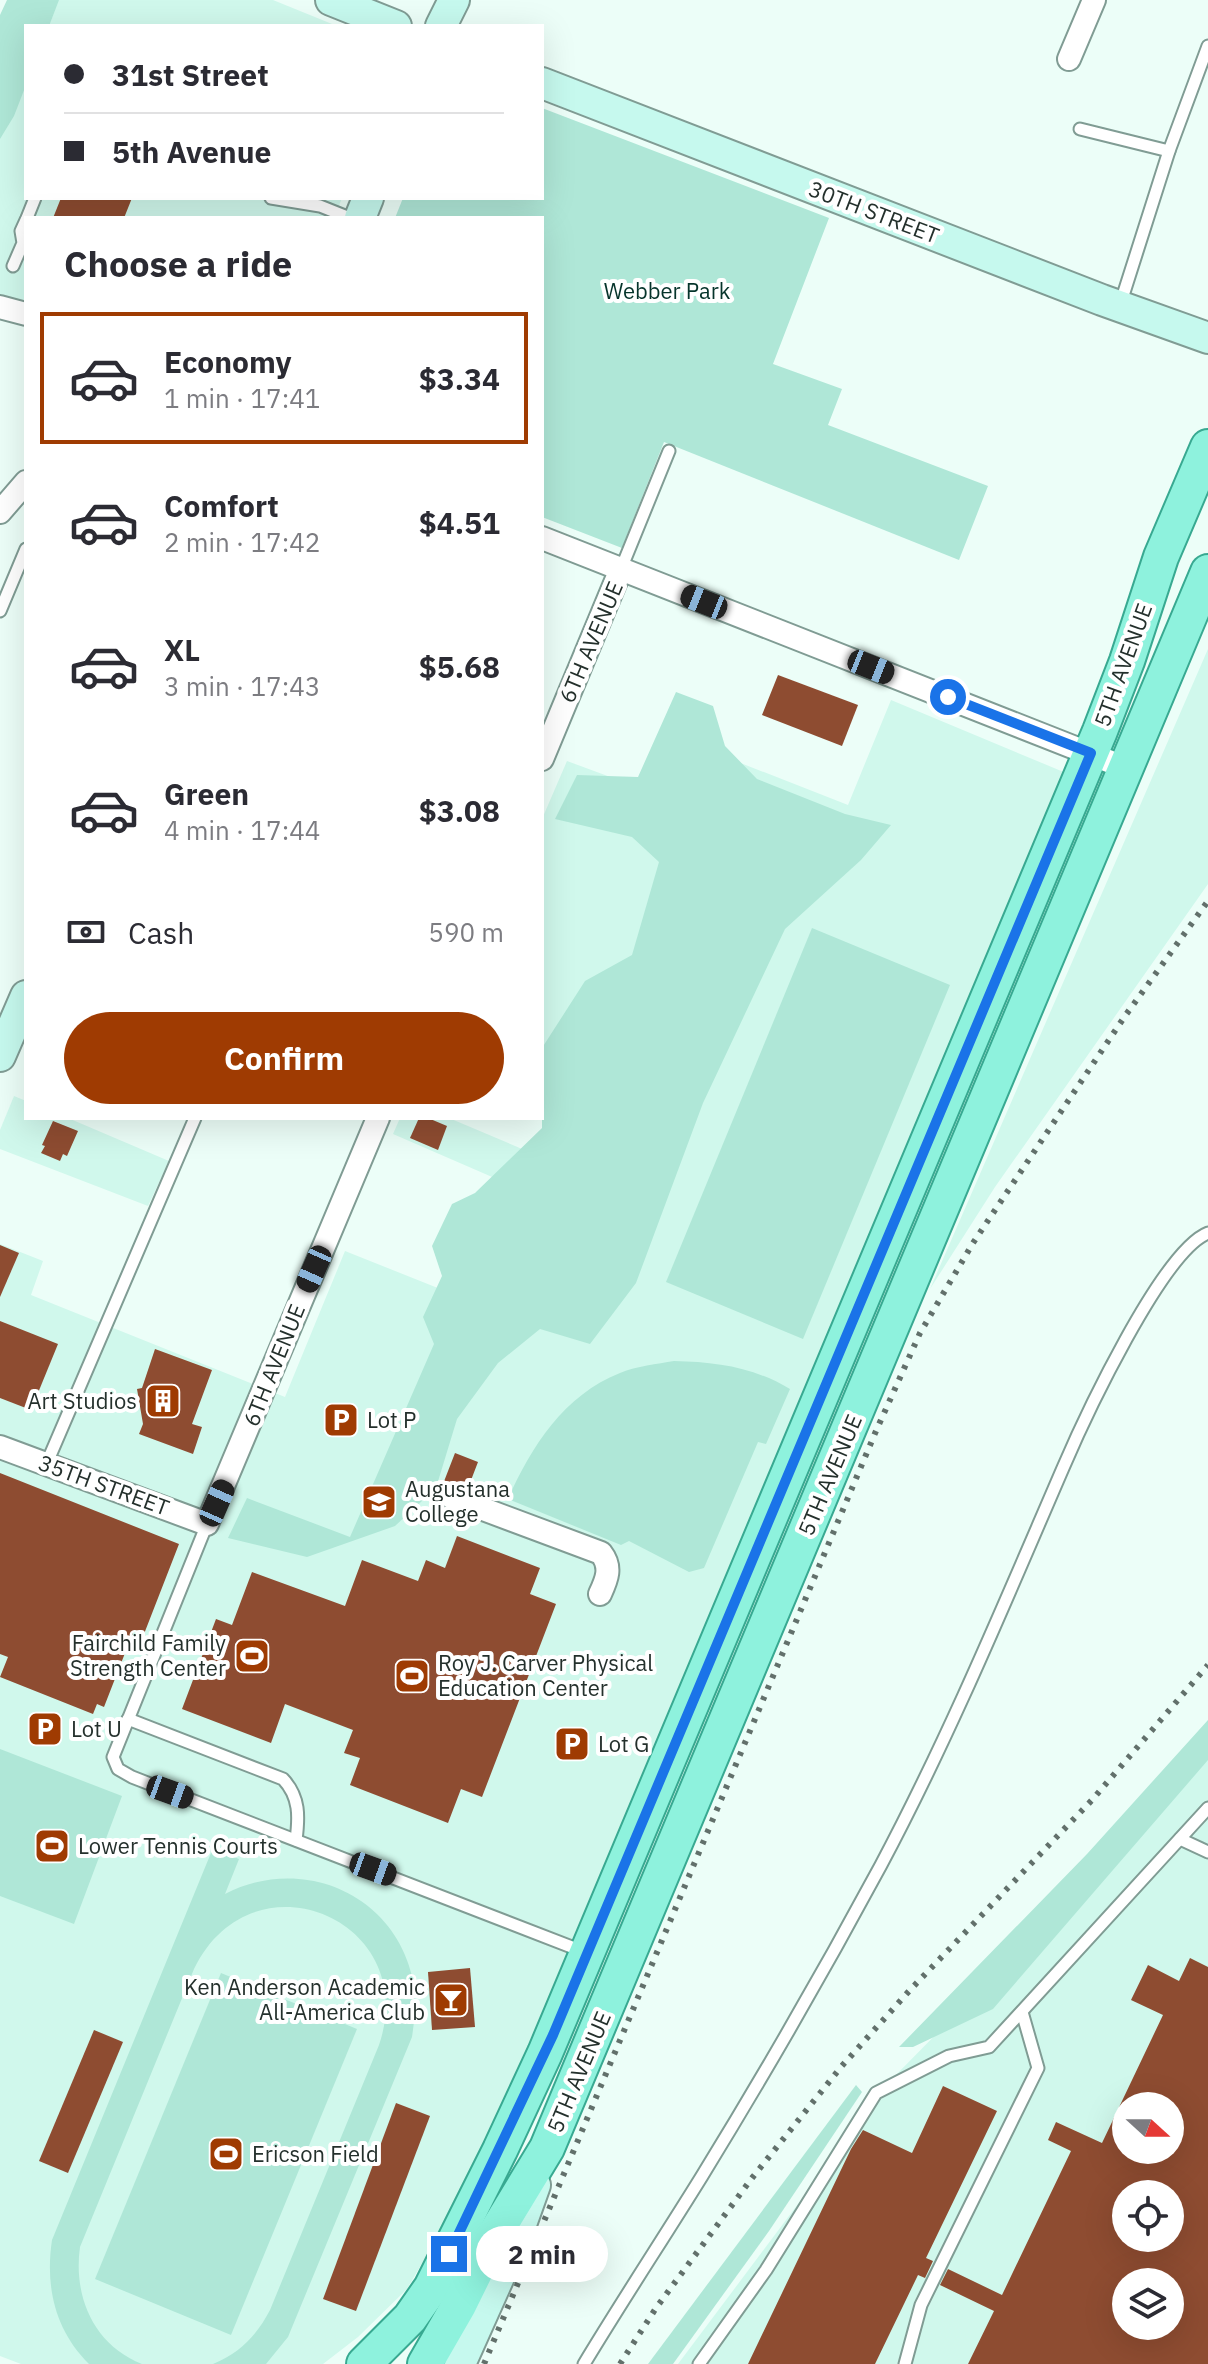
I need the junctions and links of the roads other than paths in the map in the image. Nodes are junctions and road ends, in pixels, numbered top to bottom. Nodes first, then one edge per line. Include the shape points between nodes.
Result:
1 (331, 0) edge
2 (454, 0) edge
3 (1094, 0) edge
4 (391, 24) edge
5 (442, 24) edge
6 (1208, 46) edge
7 (1069, 59) dead end
8 (544, 84) edge
9 (1080, 129) dead end
10 (1169, 151) junction
11 (283, 200) edge
12 (345, 216) edge
13 (24, 224) edge
14 (13, 266) dead end
15 (1119, 306) junction
16 (0, 307) edge
17 (24, 313) edge
18 (1208, 338) edge
19 (1208, 447) edge
20 (669, 451) dead end
21 (24, 484) edge
22 (0, 512) edge
23 (544, 539) edge
24 (24, 554) edge
25 (621, 569) junction
26 (1208, 572) edge
27 (0, 611) edge
28 (1091, 753) junction
29 (544, 754) edge
30 (1126, 768) junction
31 (24, 1001) edge
32 (0, 1056) edge
33 (194, 1120) edge
34 (377, 1120) edge
35 (1208, 1233) edge
36 (0, 1447) edge
37 (46, 1465) junction
38 (451, 1497) dead end
39 (207, 1524) junction
40 (600, 1594) dead end
41 (128, 1719) junction
42 (1208, 1808) edge
43 (1180, 1839) junction
44 (296, 1840) junction
45 (1208, 1852) edge
46 (587, 1954) junction
47 (1022, 2012) junction
48 (547, 2148) junction
49 (364, 2364) edge
50 (425, 2364) edge
51 (460, 2364) edge
52 (584, 2364) edge
53 (699, 2364) edge
54 (905, 2364) edge

1 - 4 street
2 - 5 street
3 - 7 street
6 - 10 lane
8 - 15 street, 30TH STREET
9 - 10 lane
10 - 15 lane
11 - 12 lane
13 - 14 lane
15 - 18 street, 30TH STREET
16 - 17 street
19 - 28 main road, 5TH AVENUE via 1161,557
20 - 25 lane
21 - 22 street
23 - 25 street
24 - 27 lane
25 - 28 street
25 - 29 street, 6TH AVENUE
26 - 30 main road, 5TH AVENUE
28 - 30 street
28 - 46 main road, 5TH AVENUE
30 - 48 main road, 5TH AVENUE
31 - 32 street
33 - 37 lane
34 - 39 street, 6TH AVENUE
35 - 52 lane via 1197,1237 1160,1281 1089,1407 944,1736 880,1866 738,2115
36 - 37 street, 35TH STREET
37 - 39 street, 35TH STREET
38 - 40 street via 601,1553 609,1571
39 - 41 lane
41 - 44 lane via 283,1779 296,1800
41 - 44 lane via 113,1757 123,1772
42 - 43 lane
43 - 45 lane
43 - 47 lane
44 - 46 lane
46 - 49 main road, 5TH AVENUE via 515,2119 431,2288 410,2318
47 - 53 lane via 989,2047 949,2056 876,2093 766,2270
47 - 54 lane via 1038,2068 921,2305
48 - 50 main road, 5TH AVENUE
48 - 51 street via 515,2241

